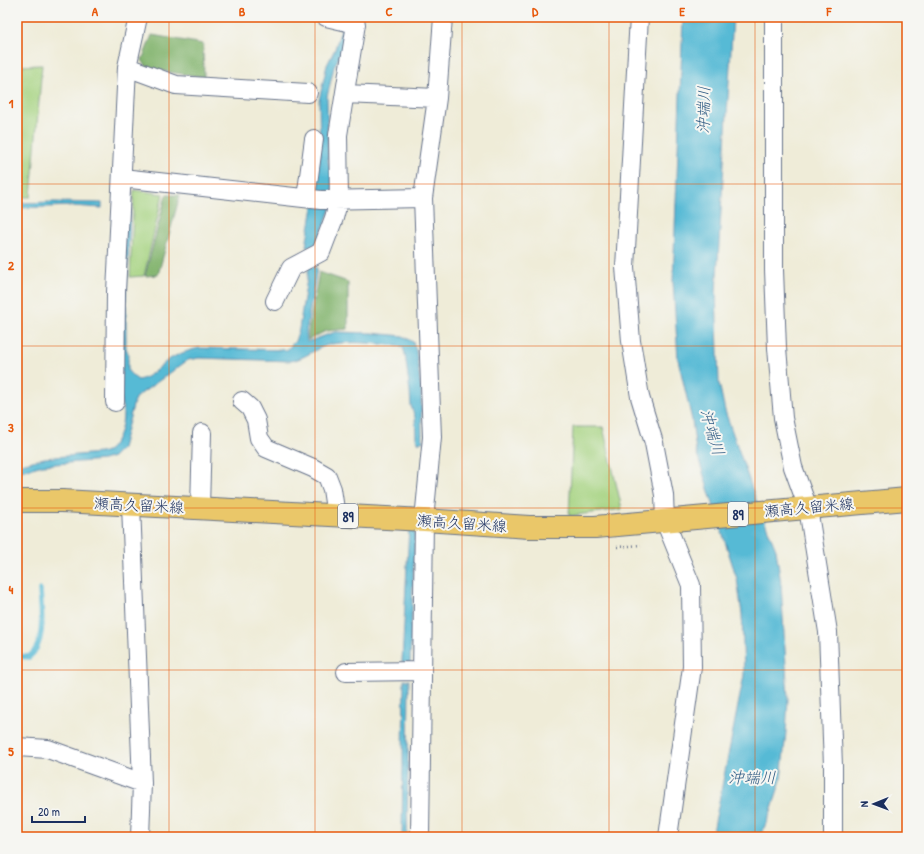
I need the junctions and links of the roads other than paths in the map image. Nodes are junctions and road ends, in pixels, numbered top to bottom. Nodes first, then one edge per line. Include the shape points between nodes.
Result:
1 (138, 17) edge
2 (326, 17) edge
3 (443, 17) edge
4 (639, 17) edge
5 (774, 17) edge
6 (127, 67) junction
7 (308, 93) dead end
8 (345, 94) junction
9 (437, 98) junction
10 (314, 139) dead end
11 (122, 178) junction
12 (306, 198) junction
13 (423, 198) junction
14 (339, 199) junction
15 (275, 301) dead end
16 (242, 401) dead end
17 (115, 402) dead end
18 (202, 433) dead end
19 (907, 499) edge
20 (17, 501) edge
21 (131, 505) junction
22 (200, 508) junction
23 (802, 508) junction
24 (336, 516) junction
25 (424, 520) junction
26 (672, 520) junction
27 (421, 671) junction
28 (346, 672) dead end
29 (17, 747) edge
30 (142, 783) junction
31 (140, 837) edge
32 (420, 837) edge
33 (668, 837) edge
34 (833, 837) edge

1 - 6 street
2 - 8 street via 356,24
3 - 9 street
4 - 26 street via 625,267 631,341 640,397
5 - 23 street via 774,270 777,348 783,418
6 - 7 street via 176,85
6 - 11 street
8 - 9 street
8 - 14 street via 338,135
9 - 13 street
10 - 12 street
11 - 12 street
11 - 17 street via 116,292
12 - 14 street
13 - 14 street
13 - 25 street via 432,437
14 - 15 street via 321,252 291,268
16 - 24 street via 250,408 256,420 259,438 266,448 327,476 332,489
18 - 22 street
19 - 23 main road, 瀬高久留米線 / 89
20 - 21 main road, 瀬高久留米線 / 89
21 - 22 main road, 瀬高久留米線 / 89
21 - 30 street
22 - 24 main road, 瀬高久留米線 / 89
23 - 26 main road, 瀬高久留米線 / 89
23 - 34 street via 828,632
24 - 25 main road, 瀬高久留米線 / 89
25 - 26 main road, 瀬高久留米線 / 89 via 529,527 595,527
25 - 27 street
26 - 33 street via 691,586 692,667
27 - 28 street
27 - 32 street
29 - 30 street via 48,749
30 - 31 street

